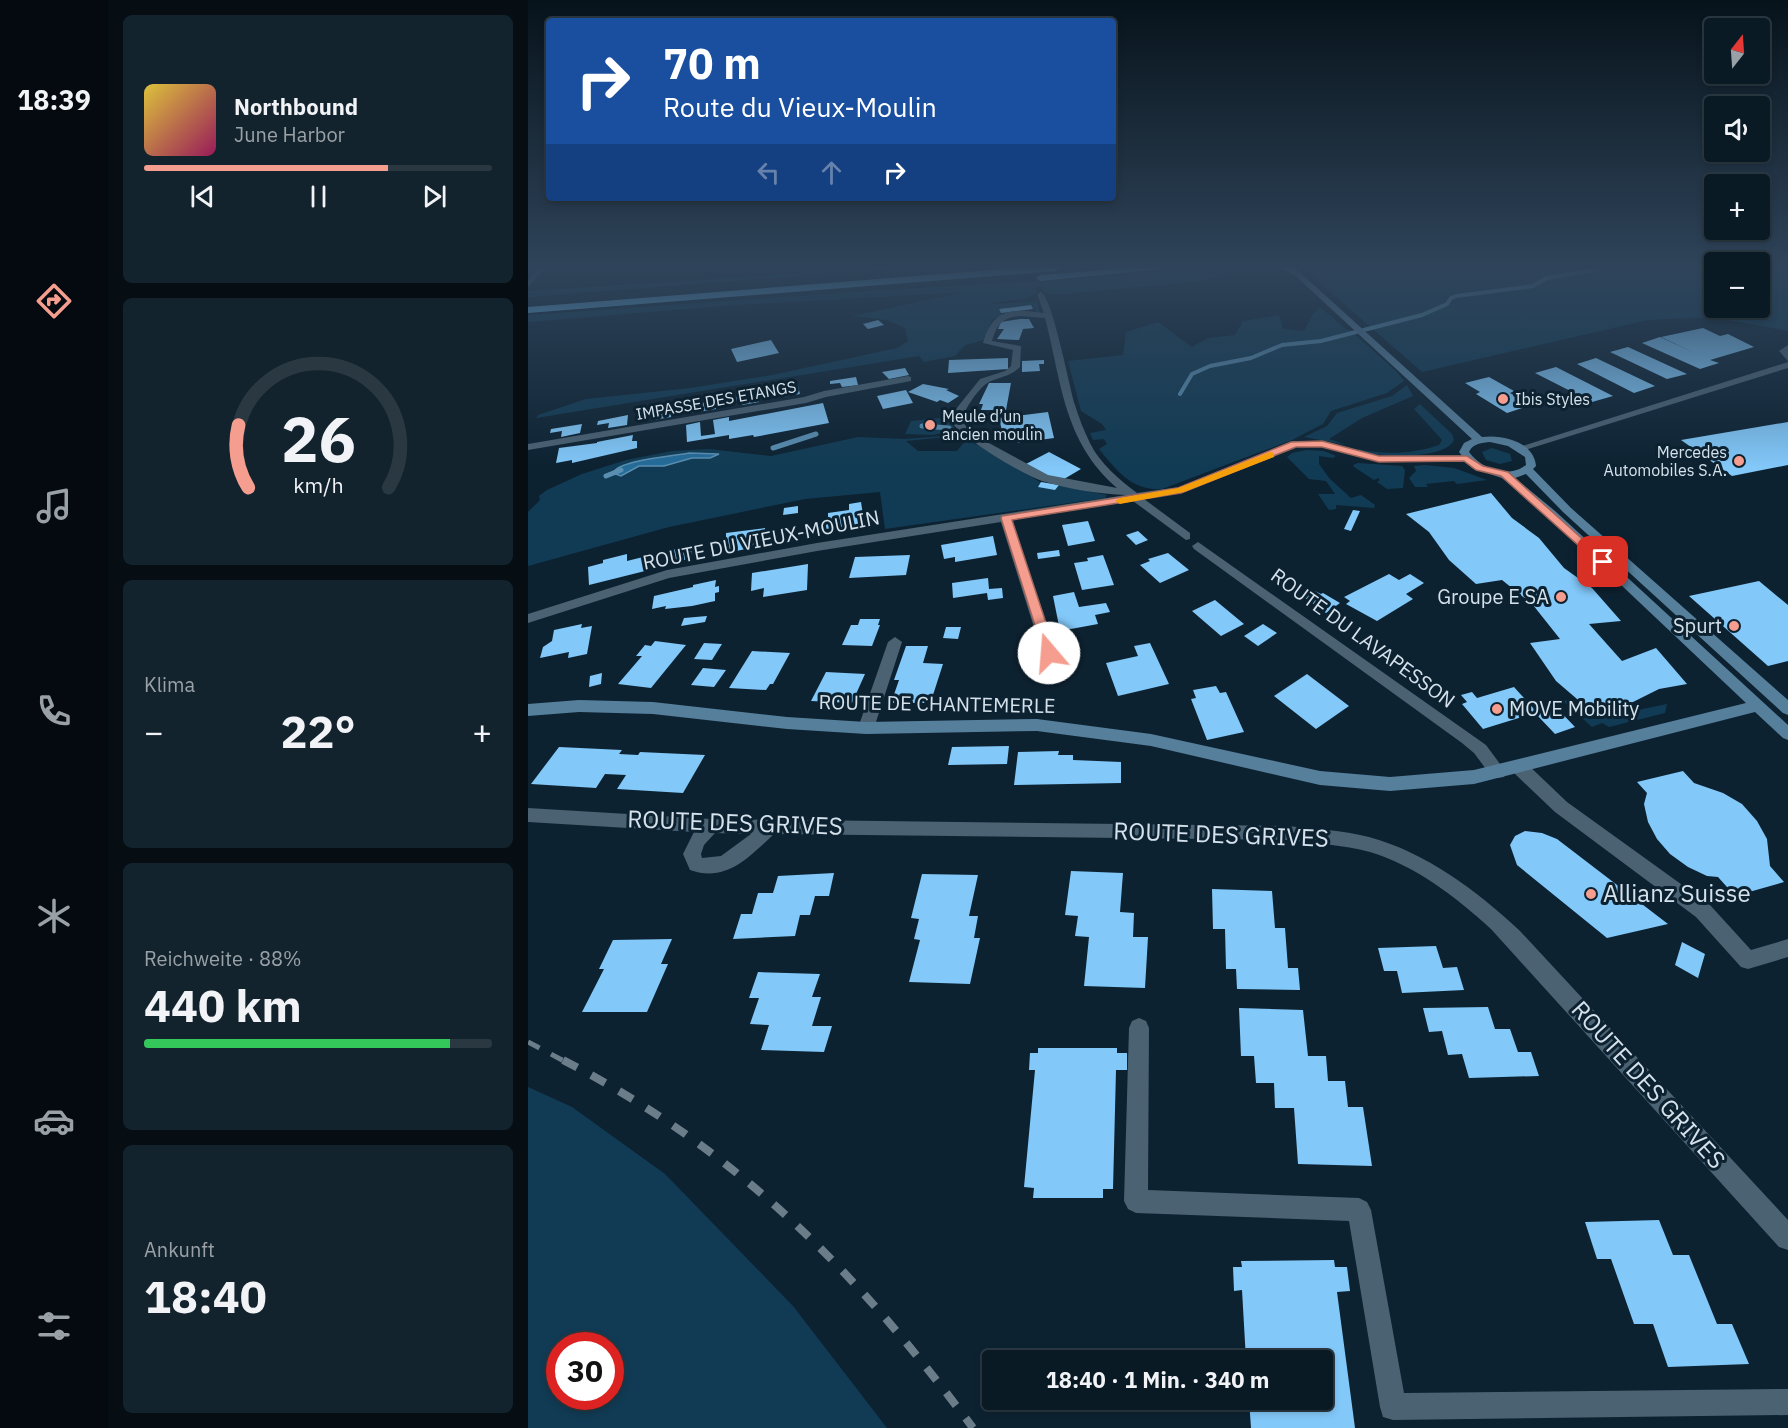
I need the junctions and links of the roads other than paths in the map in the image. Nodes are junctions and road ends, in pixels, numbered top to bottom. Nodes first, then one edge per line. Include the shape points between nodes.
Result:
1 (990, 335) edge
2 (1053, 335) edge
3 (1362, 335) edge
4 (1788, 348) edge
5 (1788, 358) edge
6 (1788, 365) edge
7 (908, 379) dead end
8 (1479, 440) junction
9 (528, 447) edge
10 (1521, 448) junction
11 (1467, 458) junction
12 (1528, 470) junction
13 (1504, 474) junction
14 (1133, 495) junction
15 (1006, 518) junction
16 (528, 619) edge
17 (895, 642) dead end
18 (1049, 653) dead end
19 (1758, 706) junction
20 (1788, 709) edge
21 (528, 710) edge
22 (866, 728) junction
23 (1788, 734) edge
24 (1519, 766) junction
25 (1498, 772) junction
26 (528, 815) edge
27 (711, 825) junction
28 (771, 826) junction
29 (1788, 948) edge
30 (1139, 1028) dead end
31 (1788, 1238) edge
32 (1788, 1402) edge

1 - 14 street via 987,344 1018,348 1015,367 983,381 957,414 957,423 972,438 1045,478
2 - 14 street, ROUTE DU LAVAPESSON via 1085,442 1096,462
3 - 8 main road
4 - 5 street via 1783,351
6 - 10 street
7 - 9 street, IMPASSE DES ETANGS
8 - 10 main road via 1501,441
8 - 11 main road via 1466,447
10 - 12 main road via 1532,461
11 - 13 main road via 1479,468
11 - 14 street via 1379,459 1322,444 1302,443 1181,490
12 - 13 main road
12 - 20 main road via 1567,510
13 - 19 main road
14 - 15 street, ROUTE DU VIEUX-MOULIN
14 - 25 street, ROUTE DU LAVAPESSON via 1467,739
15 - 16 street, ROUTE DU VIEUX-MOULIN via 667,574
15 - 18 street
17 - 22 street
19 - 23 main road
19 - 24 main road, ROUTE DE CHANTEMERLE
21 - 22 main road, ROUTE DE CHANTEMERLE via 579,706 653,708
22 - 25 main road, ROUTE DE CHANTEMERLE via 1004,724 1078,729 1151,740 1288,773 1348,782 1448,781
24 - 25 main road, ROUTE DE CHANTEMERLE
24 - 29 street via 1560,807 1703,911 1748,960
26 - 27 street, ROUTE DES GRIVES
27 - 28 street, ROUTE DES GRIVES
27 - 28 street via 692,854 702,867 728,862
28 - 31 street, ROUTE DES GRIVES via 1287,833 1337,838 1390,852 1454,888 1513,937
30 - 32 street via 1136,1202 1359,1210 1393,1407

